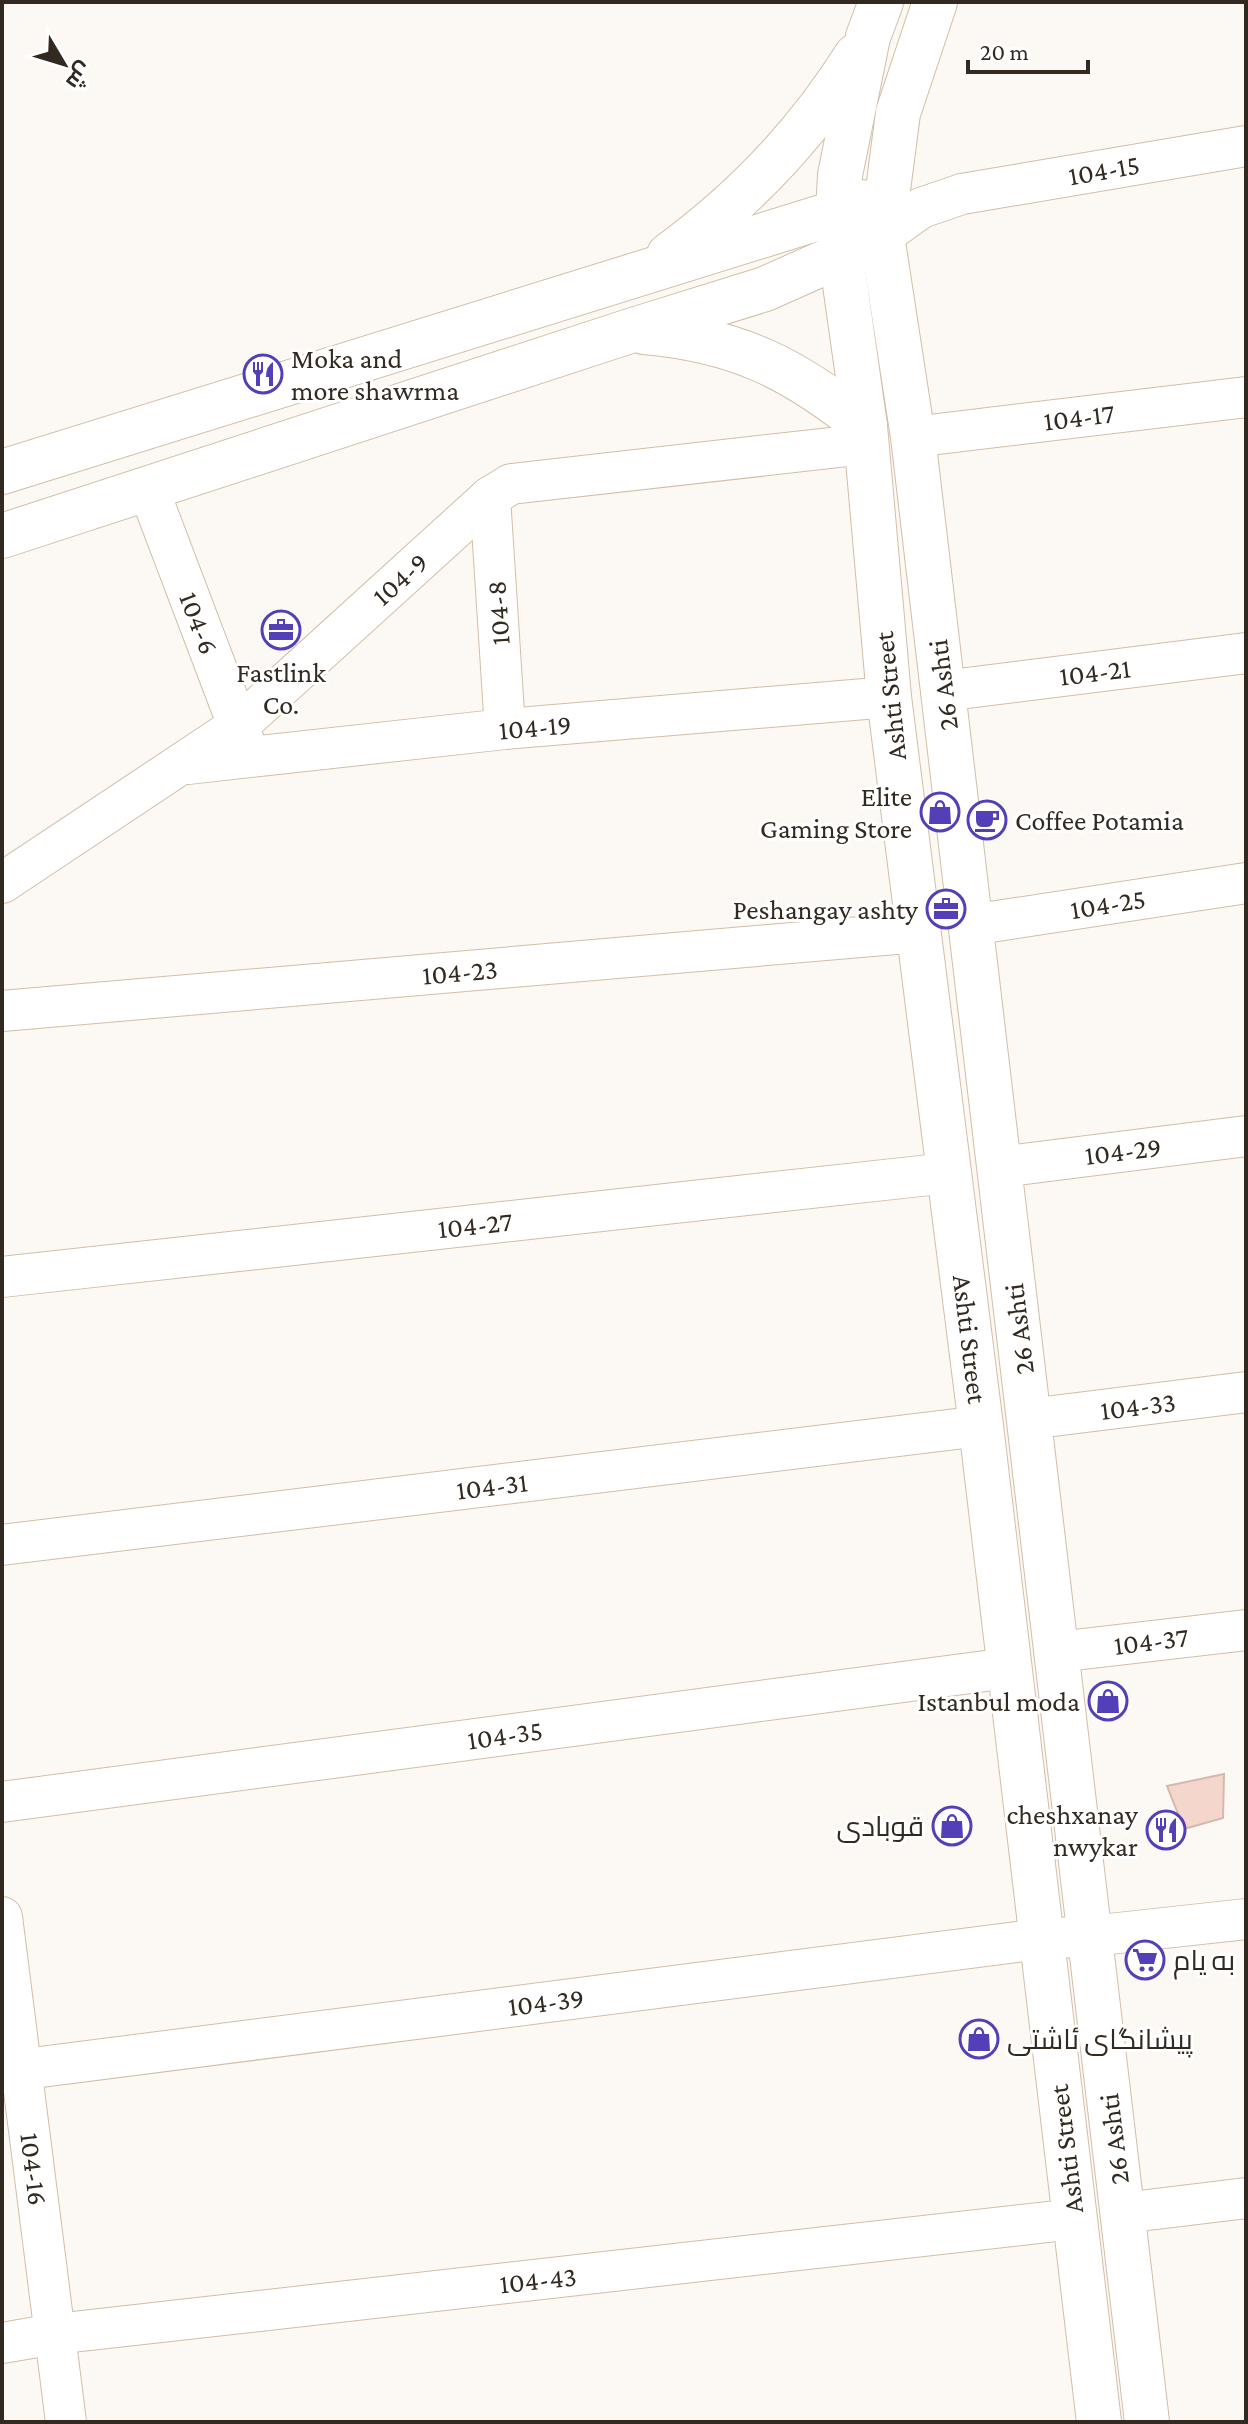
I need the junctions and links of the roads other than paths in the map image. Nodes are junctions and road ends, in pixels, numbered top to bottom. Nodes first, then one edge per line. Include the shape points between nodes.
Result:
1 (935, 2) edge
2 (875, 20) edge
3 (1246, 146) edge
4 (886, 191) junction
5 (962, 194) junction
6 (838, 212) junction
7 (882, 236) junction
8 (841, 256) junction
9 (645, 272) junction
10 (630, 331) junction
11 (1246, 397) edge
12 (865, 435) junction
13 (913, 437) junction
14 (2, 472) edge
15 (148, 488) junction
16 (490, 497) junction
17 (2, 536) edge
18 (1246, 653) edge
19 (943, 691) junction
20 (889, 697) junction
21 (505, 729) junction
22 (244, 741) junction
23 (2, 883) edge
24 (1246, 883) edge
25 (971, 925) junction
26 (919, 932) junction
27 (2, 1011) edge
28 (1246, 1136) edge
29 (1000, 1167) junction
30 (948, 1173) junction
31 (2, 1277) edge
32 (1246, 1392) edge
33 (1029, 1419) junction
34 (981, 1426) junction
35 (2, 1545) edge
36 (1246, 1630) edge
37 (1057, 1652) junction
38 (1008, 1668) junction
39 (2, 1802) edge
40 (2, 1917) edge
41 (1246, 1919) edge
42 (1091, 1936) junction
43 (1040, 1939) junction
44 (12, 2070) edge
45 (1246, 2198) edge
46 (1123, 2213) junction
47 (1074, 2219) junction
48 (55, 2334) junction
49 (2, 2343) edge
50 (66, 2422) edge
51 (1099, 2422) edge
52 (1147, 2422) edge

1 - 4 main road, 26 Ashti via 898,113
2 - 6 main road, Ashti Street via 840,175
2 - 9 main road via 839,83 770,167 690,240
3 - 5 street, 104-15
4 - 5 street, 104-15
4 - 6 main road
4 - 7 main road, 26 Ashti
5 - 7 street, 104-15 via 921,208
6 - 8 main road, Ashti Street
6 - 9 main road
7 - 8 main road
7 - 13 main road, 26 Ashti
8 - 10 main road via 765,289
8 - 12 main road, Ashti Street
9 - 14 main road
10 - 12 main road via 681,335 780,366 825,393
10 - 15 main road
11 - 13 street, 104-17
12 - 16 street, 104-9 via 511,484
12 - 20 main road, Ashti Street
13 - 19 main road, 26 Ashti
15 - 17 main road
15 - 22 street, 104-6
16 - 21 street, 104-8
16 - 22 street, 104-9
18 - 19 street, 104-21
19 - 25 main road, 26 Ashti
20 - 21 street, 104-19
20 - 26 main road, Ashti Street
21 - 22 street, 104-19
22 - 23 street, 104-19 via 181,765
24 - 25 street, 104-25
25 - 29 main road, 26 Ashti
26 - 27 street, 104-23
26 - 30 main road, Ashti Street
28 - 29 street, 104-29
29 - 33 main road, 26 Ashti
30 - 31 street, 104-27
30 - 34 main road, Ashti Street
32 - 33 street, 104-33
33 - 37 main road, 26 Ashti
34 - 35 street, 104-31
34 - 38 main road, Ashti Street
36 - 37 street, 104-37
37 - 42 main road, 26 Ashti
38 - 39 street, 104-35
38 - 43 main road, Ashti Street
40 - 44 street, 104-16
41 - 42 street, 104-39
42 - 43 street, 104-39
42 - 46 main road, 26 Ashti
43 - 44 street, 104-39
43 - 47 main road, Ashti Street
44 - 48 street, 104-16
45 - 46 street
46 - 52 main road, 26 Ashti
47 - 48 street, 104-43
47 - 51 main road, Ashti Street
48 - 49 street, 104-43
48 - 50 street, 104-16

